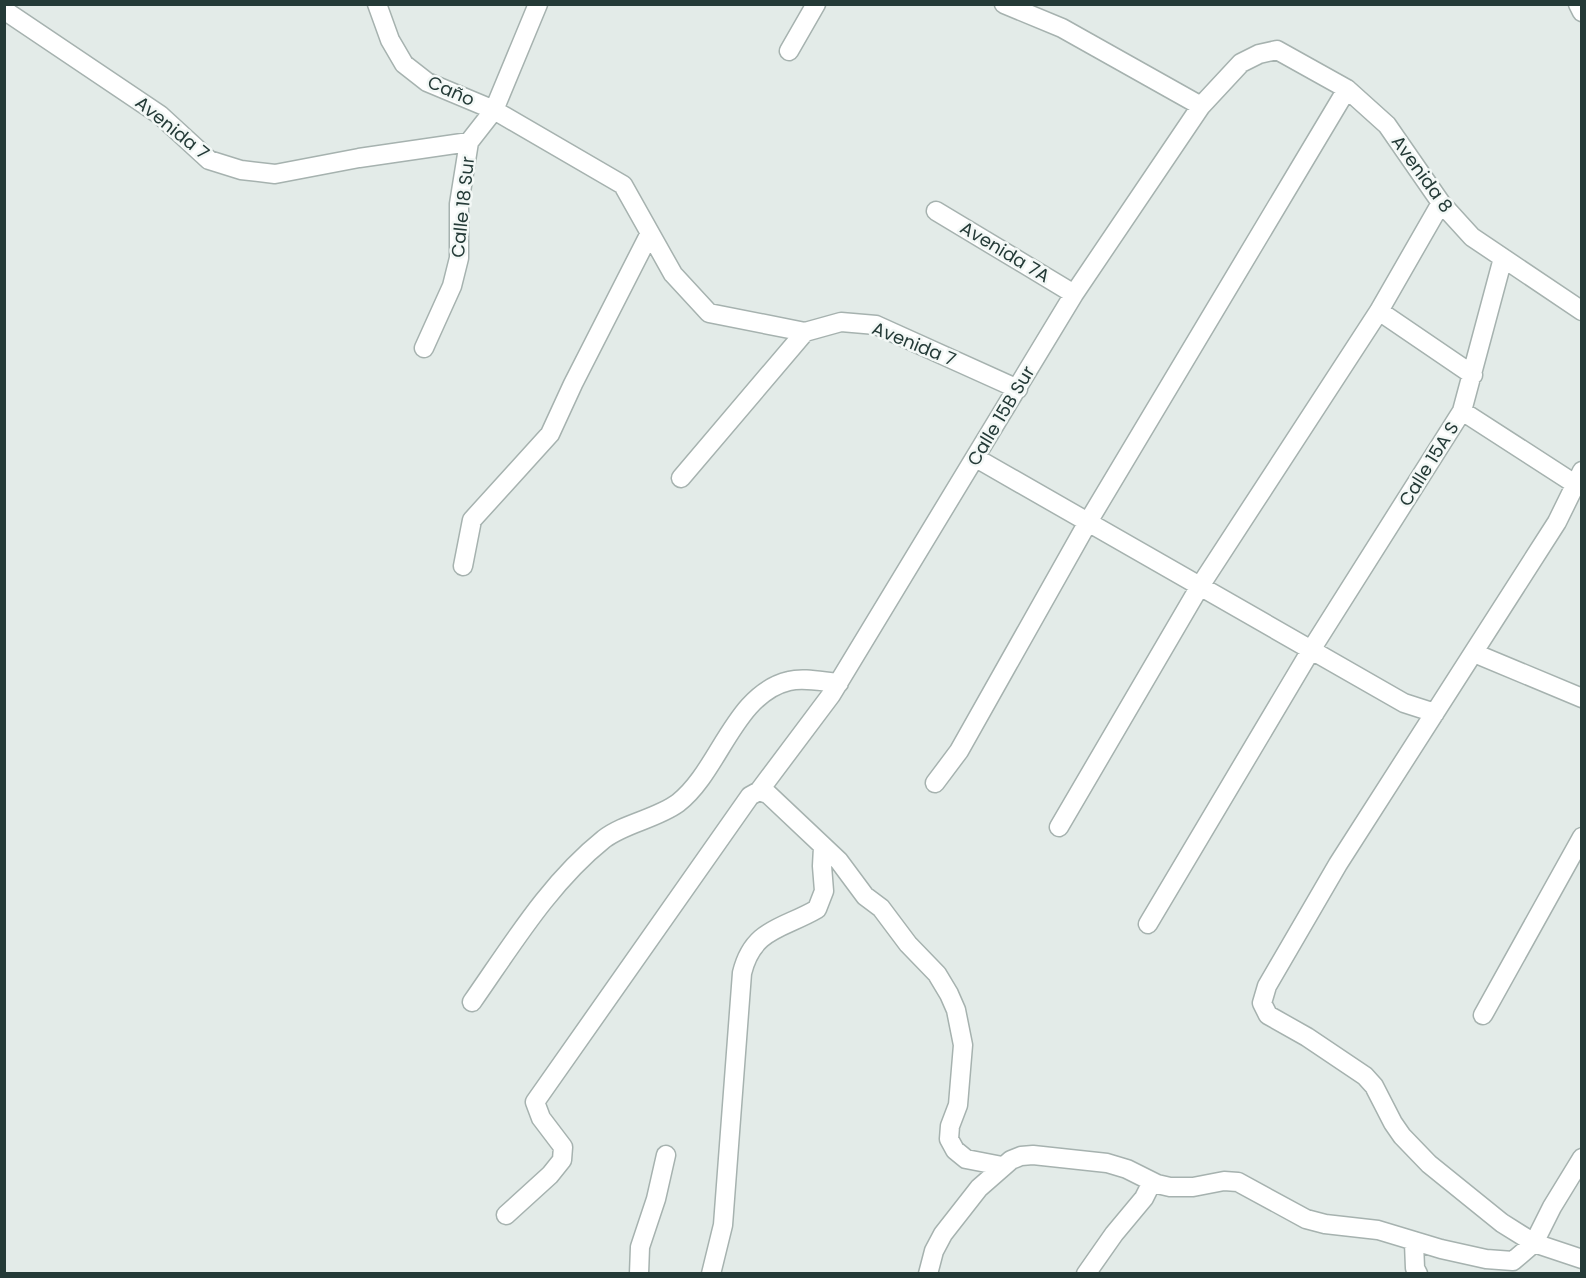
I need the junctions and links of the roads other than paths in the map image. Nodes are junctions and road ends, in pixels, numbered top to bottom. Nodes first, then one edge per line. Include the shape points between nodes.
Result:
1 (377, 4) edge
2 (538, 4) edge
3 (816, 4) edge
4 (1004, 4) edge
5 (1578, 4) edge
6 (4, 10) edge
7 (1581, 12) edge
8 (789, 51) dead end
9 (1259, 54) joint
10 (1347, 88) junction
11 (1201, 106) junction
12 (495, 110) junction
13 (469, 142) junction
14 (1441, 203) junction
15 (936, 211) dead end
16 (650, 233) junction
17 (1503, 258) junction
18 (1074, 294) junction
19 (1379, 311) junction
20 (1581, 311) edge
21 (805, 332) junction
22 (424, 348) dead end
23 (1473, 375) junction
24 (1018, 389) junction
25 (1462, 411) junction
26 (976, 458) junction
27 (1578, 477) edge
28 (681, 478) dead end
29 (1088, 522) junction
30 (463, 566) dead end
31 (1200, 586) junction
32 (1311, 650) junction
33 (1474, 652) junction
34 (839, 682) junction
35 (1581, 698) edge
36 (1435, 713) junction
37 (935, 783) dead end
38 (759, 791) junction
39 (1059, 827) dead end
40 (1581, 837) edge
41 (823, 847) junction
42 (1148, 924) dead end
43 (472, 1002) dead end
44 (1483, 1015) dead end
45 (666, 1155) dead end
46 (1581, 1158) edge
47 (1002, 1166) junction
48 (1152, 1182) junction
49 (506, 1215) dead end
50 (1414, 1243) junction
51 (1534, 1243) junction
52 (1581, 1259) edge
53 (639, 1274) edge
54 (711, 1274) edge
55 (928, 1274) edge
56 (1086, 1274) edge
57 (1418, 1274) edge

1 - 12 street, Caño via 404,64 427,82
2 - 12 street, Calle 18 Sur
3 - 8 street
4 - 11 street via 1062,28
5 - 7 street
6 - 13 street, Avenida 7 via 160,115 208,160 241,170 275,174
9 - 10 street, Avenida 8 via 1277,50
9 - 11 street, Calle 15B Sur via 1241,63
10 - 14 street, Avenida 8 via 1388,125
10 - 29 street
11 - 18 street, Calle 15B Sur
12 - 13 street, Calle 18 Sur
12 - 16 street, Caño via 623,185
13 - 22 street, Calle 18 Sur via 459,204 459,258 452,286
14 - 17 street, Avenida 8 via 1472,237
14 - 19 street
15 - 18 street, Avenida 7A
16 - 21 street, Caño via 674,274 709,313
16 - 30 street via 550,434 472,520
17 - 20 street, Avenida 8
17 - 23 street, Calle 15A S
18 - 24 street, Calle 15B Sur
19 - 23 street
19 - 31 street
21 - 24 street, Avenida 7 via 841,322 876,325
21 - 28 street
23 - 25 street, Calle 15A S
24 - 26 street, Calle 15B Sur
25 - 27 street
25 - 32 street, Calle 15A S
26 - 29 street
26 - 34 street, Calle 15B Sur
27 - 33 street via 1557,522
29 - 31 street
29 - 37 street via 959,751
31 - 32 street
31 - 39 street
32 - 36 street via 1404,703
32 - 42 street, Calle 15A S
33 - 35 street
33 - 36 street
34 - 38 street, Calle 15B Sur
34 - 43 street via 791,680 766,689 750,704 697,784 677,804 605,838 551,890
36 - 51 street via 1338,864 1267,986 1262,1003 1268,1015 1365,1076 1381,1097 1393,1124 1429,1164 1502,1223
38 - 41 street via 768,794
38 - 49 street, Calle 15B Sur via 750,796 536,1102 542,1118 563,1147 562,1160
40 - 44 street
41 - 47 street via 839,861 865,896 881,908 949,994 963,1045 958,1105 949,1140 966,1159
41 - 54 street via 824,891 817,909 765,934 745,962 742,973 723,1225
45 - 53 street via 640,1247
46 - 51 street
47 - 48 street via 1021,1156 1034,1155 1088,1160 1127,1170
47 - 55 street via 943,1234
48 - 50 street via 1182,1188 1238,1182 1306,1219 1378,1230
48 - 56 street
50 - 51 street via 1513,1261
50 - 57 street
51 - 52 street

